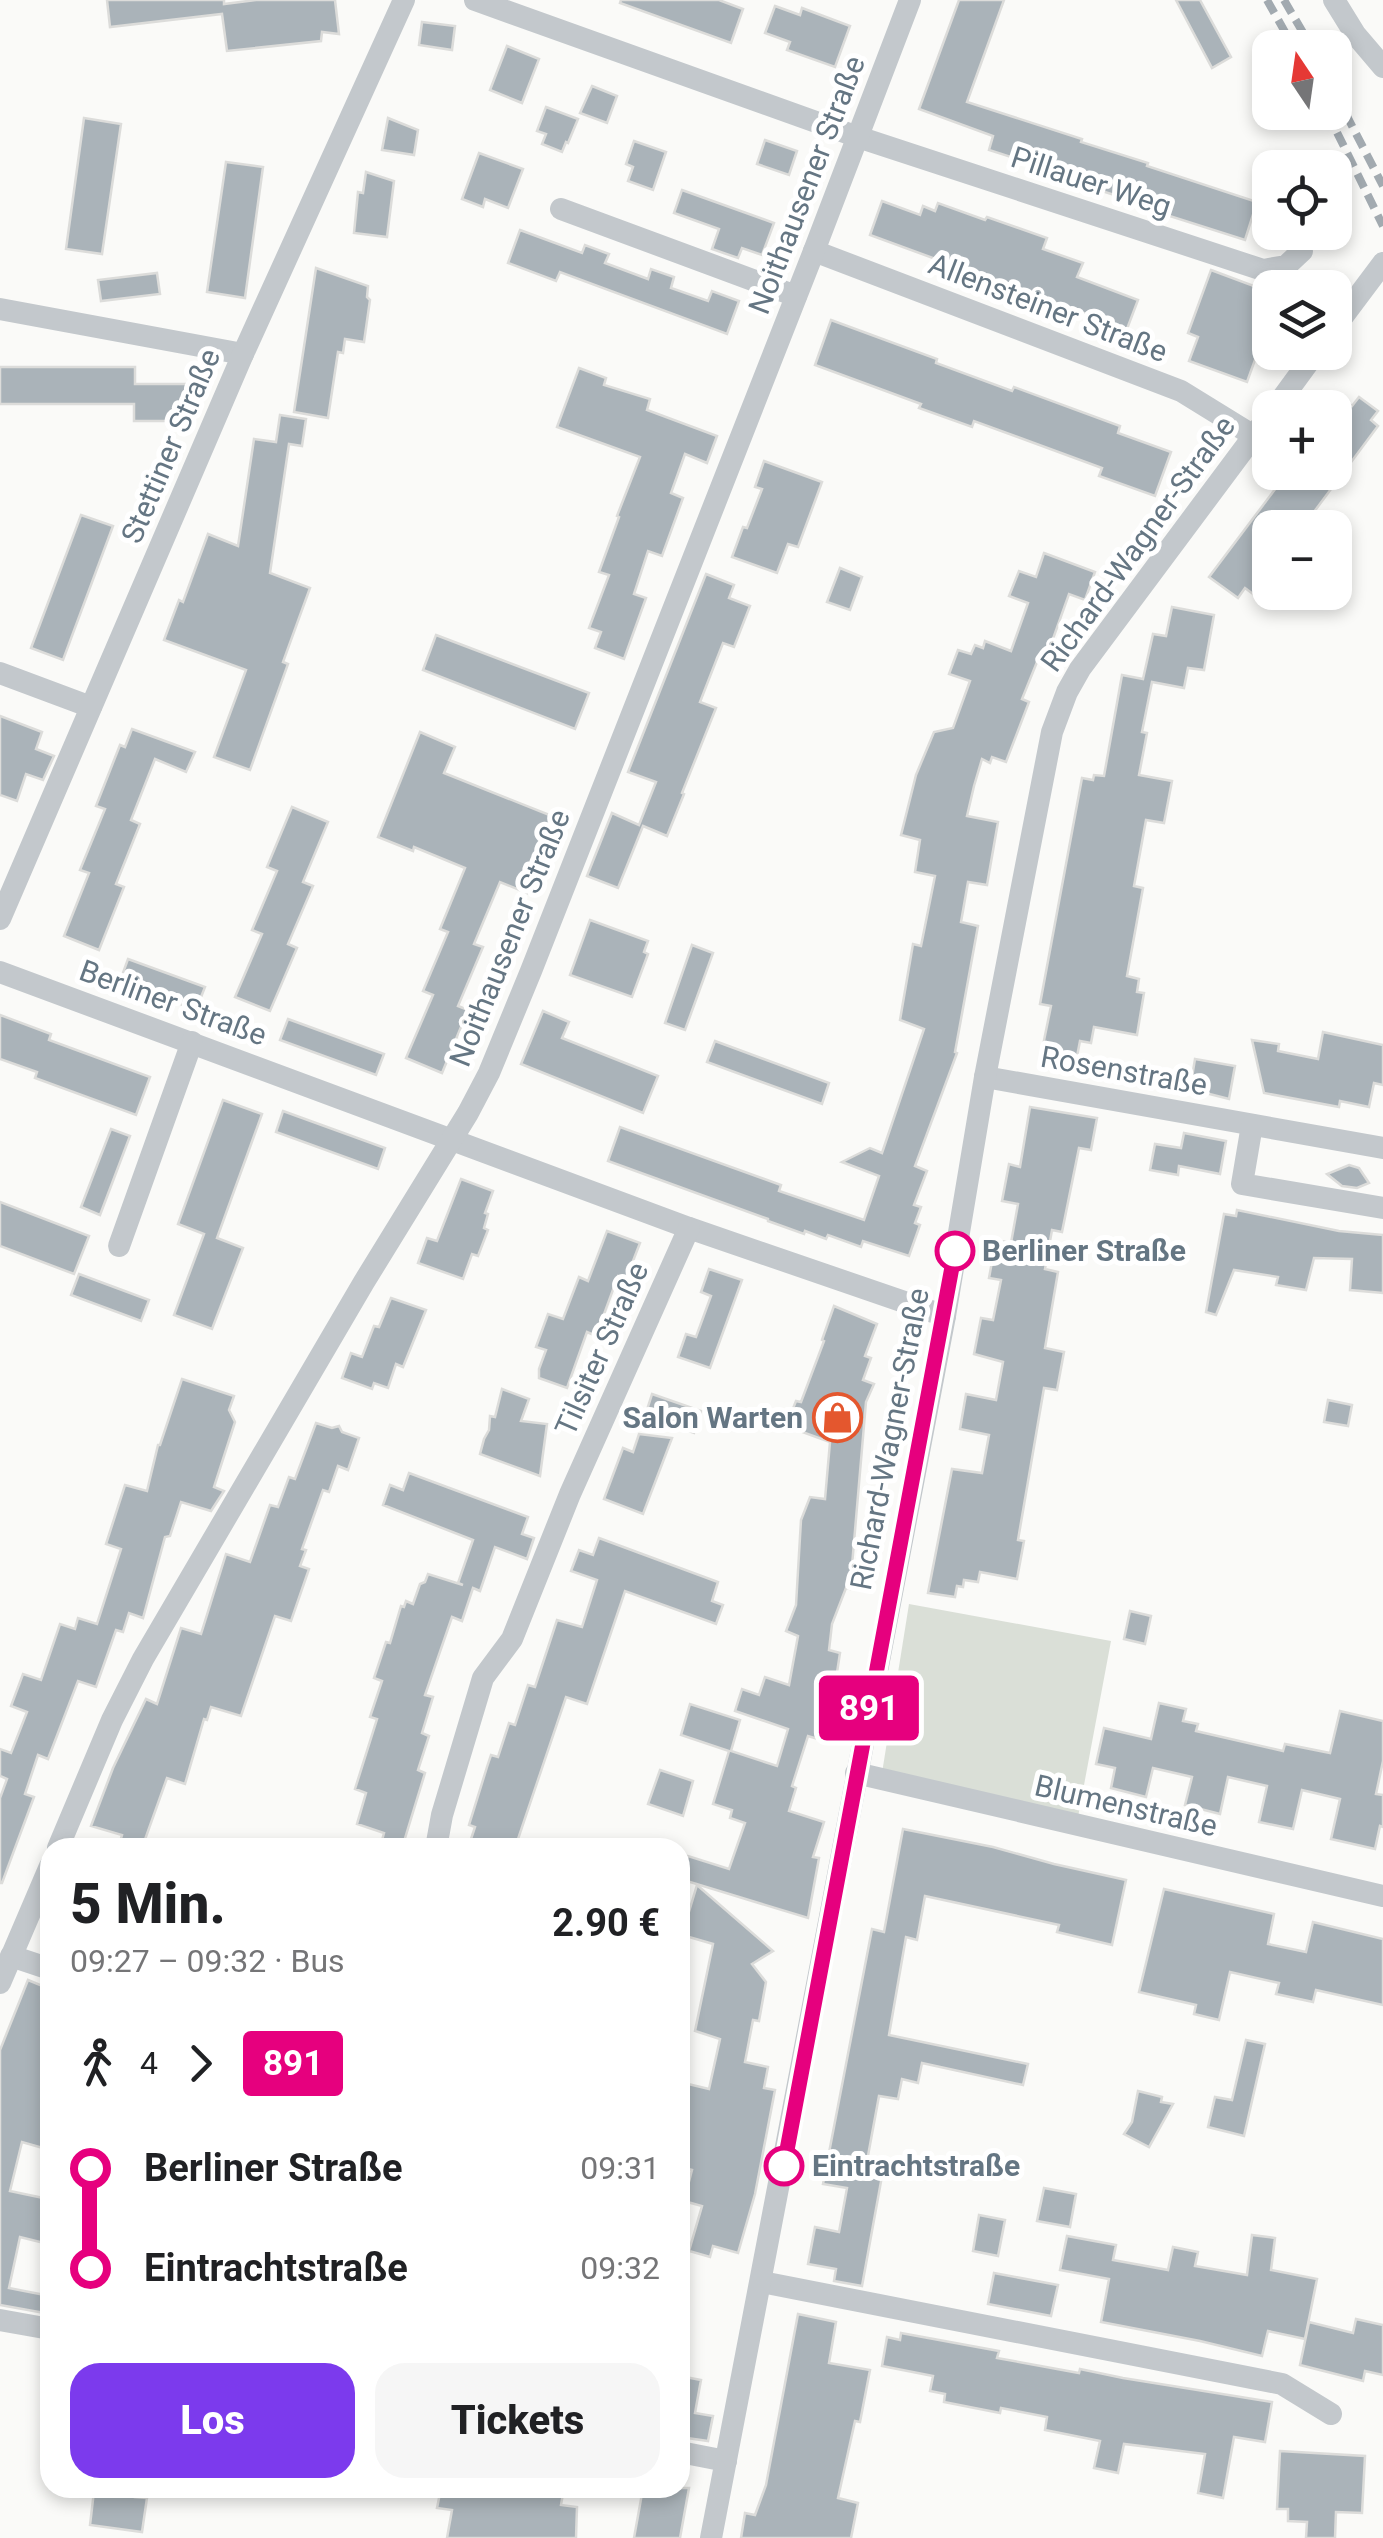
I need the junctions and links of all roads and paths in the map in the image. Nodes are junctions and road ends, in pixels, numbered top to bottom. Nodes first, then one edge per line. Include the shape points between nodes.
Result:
1 (404, 0) edge
2 (475, 0) edge
3 (910, 0) edge
4 (1334, 0) edge
5 (1383, 68) edge
6 (858, 137) junction
7 (561, 208) dead end
8 (814, 251) junction
9 (1302, 252) dead end
10 (1383, 263) edge
11 (796, 296) junction
12 (1352, 304) edge
13 (0, 310) edge
14 (243, 354) junction
15 (1252, 435) edge
16 (1252, 439) edge
17 (0, 673) edge
18 (91, 708) junction
19 (0, 919) edge
20 (0, 972) edge
21 (192, 1042) junction
22 (985, 1077) junction
23 (1252, 1124) junction
24 (452, 1139) junction
25 (1383, 1148) edge
26 (1383, 1208) edge
27 (689, 1228) junction
28 (119, 1246) dead end
29 (944, 1316) junction
30 (856, 1773) junction
31 (62, 1838) edge
32 (438, 1838) edge
33 (40, 1889) edge
34 (1383, 1896) edge
35 (11, 1956) junction
36 (40, 1966) edge
37 (0, 1983) edge
38 (762, 2282) junction
39 (0, 2320) edge
40 (40, 2327) edge
41 (1331, 2414) dead end
42 (690, 2454) edge
43 (726, 2460) junction
44 (711, 2538) edge

1 - 14 street, Stettiner Straße
2 - 6 street, Pillauer Weg
3 - 6 street, Noithausener Straße
4 - 5 street
6 - 8 street, Noithausener Straße
6 - 9 street, Pillauer Weg via 1264,270 1286,266
7 - 11 street
8 - 11 street, Noithausener Straße
8 - 15 street, Allensteiner Straße via 1181,391
10 - 12 street
11 - 24 street, Noithausener Straße via 525,986
13 - 14 street
14 - 18 street, Stettiner Straße
16 - 22 street, Richard-Wagner-Straße via 1062,701
17 - 18 street
18 - 19 street, Stettiner Straße
20 - 21 street, Berliner Straße
21 - 24 street, Berliner Straße
21 - 28 street
22 - 23 street, Rosenstraße
22 - 29 street, Richard-Wagner-Straße
23 - 25 street, Rosenstraße
23 - 26 street via 1242,1184
24 - 27 street, Berliner Straße
24 - 31 street, Noithausener Straße via 169,1612 112,1720
27 - 29 street, Berliner Straße
27 - 32 street, Tilsiter Straße via 512,1638 483,1678
29 - 30 street, Richard-Wagner-Straße
30 - 34 street, Blumenstraße
30 - 38 street, Richard-Wagner-Straße
33 - 35 street
35 - 36 street
35 - 37 street
38 - 41 street via 1282,2384
38 - 43 street, Richard-Wagner-Straße
39 - 40 street
42 - 43 street
43 - 44 street, Richard-Wagner-Straße

